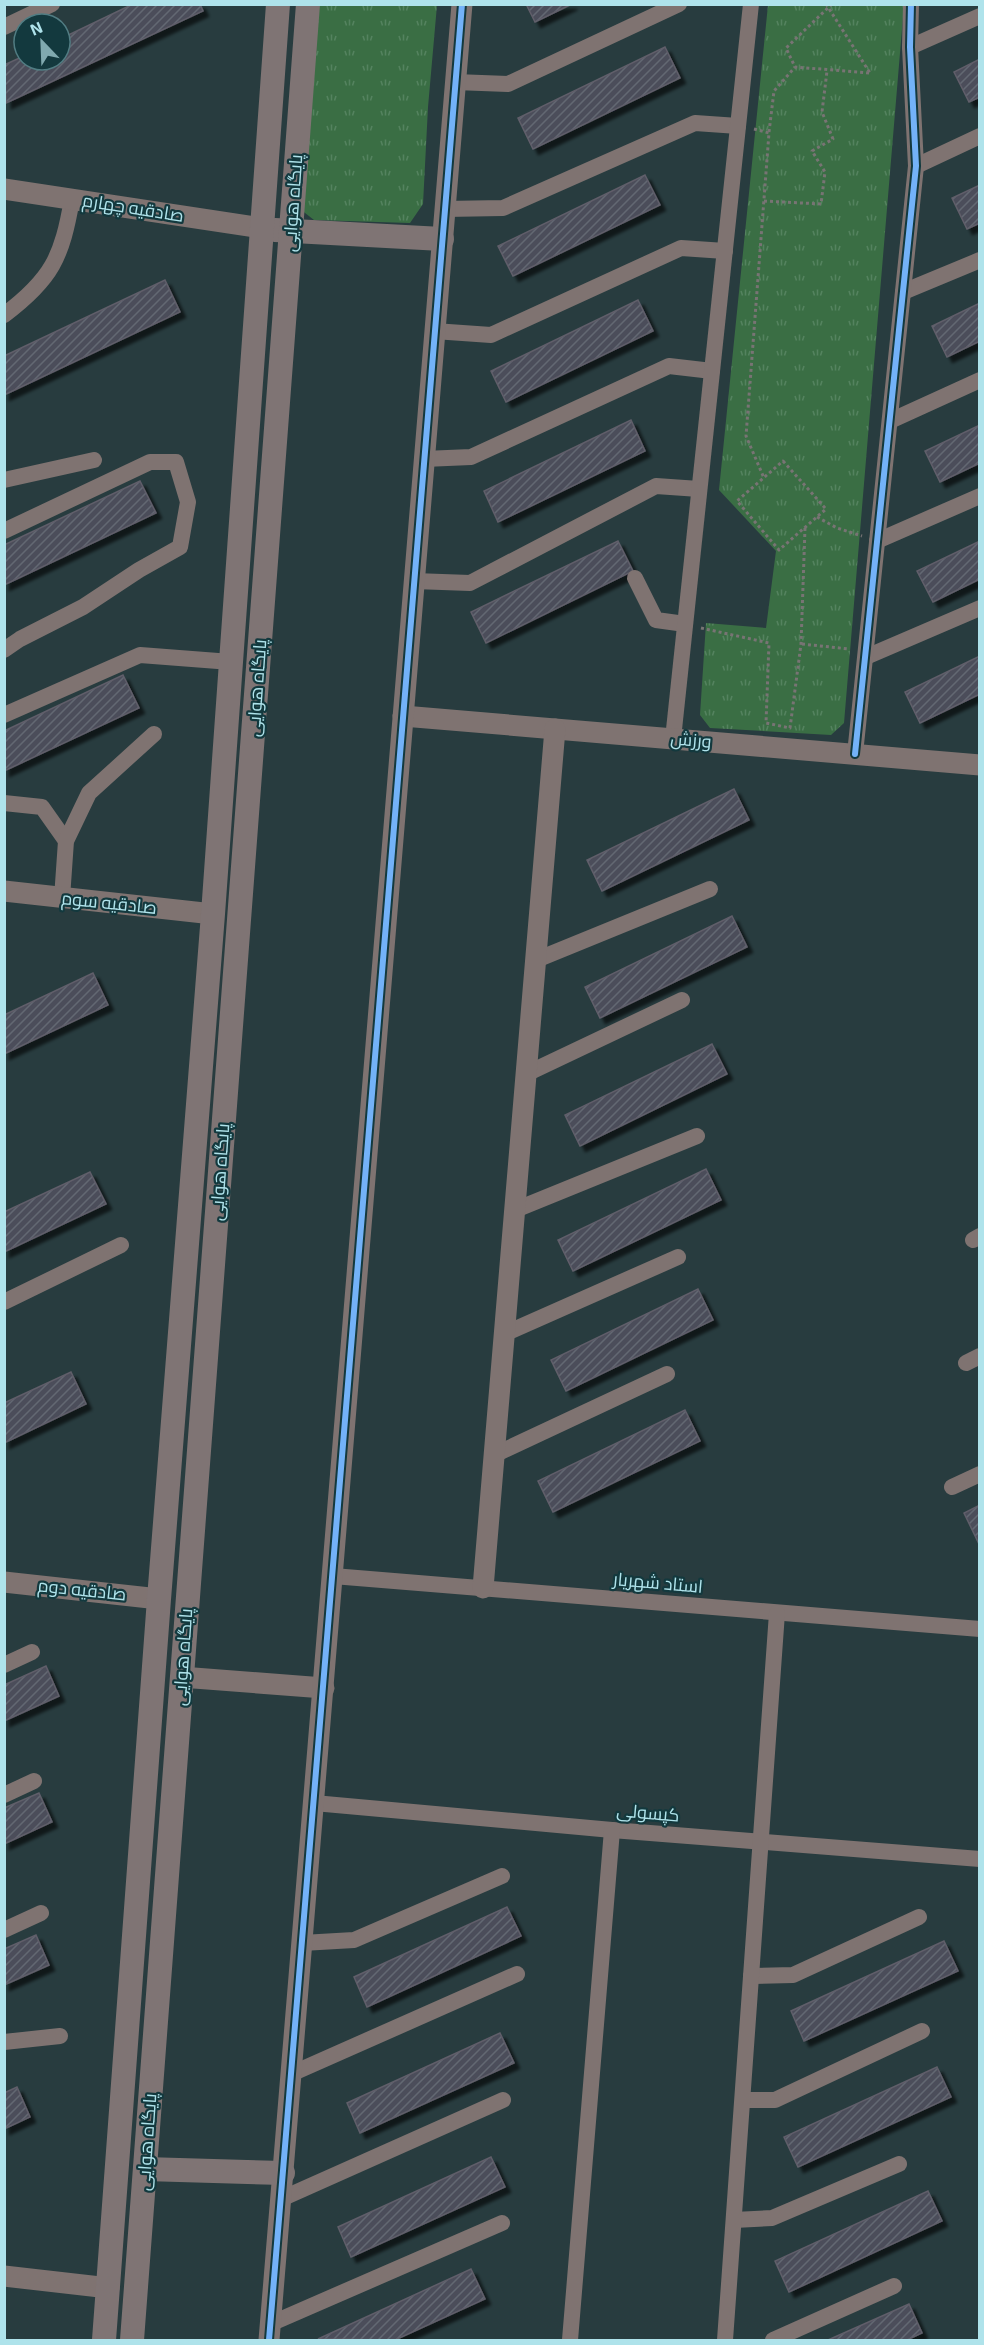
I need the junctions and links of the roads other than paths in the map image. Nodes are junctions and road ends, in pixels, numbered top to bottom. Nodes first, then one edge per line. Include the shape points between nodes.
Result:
1 (52, 4) edge
2 (278, 4) edge
3 (308, 4) edge
4 (462, 4) edge
5 (679, 4) edge
6 (751, 4) edge
7 (911, 4) edge
8 (980, 16) edge
9 (4, 27) edge
10 (910, 47) junction
11 (455, 82) junction
12 (738, 126) junction
13 (980, 136) edge
14 (916, 166) junction
15 (4, 189) edge
16 (72, 199) junction
17 (445, 209) junction
18 (261, 228) junction
19 (291, 232) junction
20 (442, 239) junction
21 (725, 251) junction
22 (980, 260) edge
23 (903, 292) junction
24 (4, 315) edge
25 (435, 331) junction
26 (712, 371) junction
27 (980, 381) edge
28 (890, 421) junction
29 (424, 459) junction
30 (94, 460) dead end
31 (4, 480) edge
32 (699, 489) junction
33 (980, 496) edge
34 (4, 531) edge
35 (877, 541) junction
36 (635, 578) dead end
37 (414, 581) junction
38 (980, 608) edge
39 (685, 624) junction
40 (4, 650) edge
41 (866, 654) junction
42 (231, 662) junction
43 (4, 715) edge
44 (403, 716) junction
45 (555, 729) junction
46 (154, 734) dead end
47 (673, 739) junction
48 (855, 754) junction
49 (980, 765) edge
50 (4, 803) edge
51 (66, 841) junction
52 (710, 889) dead end
53 (4, 891) edge
54 (62, 898) junction
55 (213, 914) junction
56 (240, 916) junction
57 (536, 960) junction
58 (682, 1000) dead end
59 (526, 1074) junction
60 (698, 1136) dead end
61 (515, 1210) junction
62 (121, 1245) dead end
63 (678, 1257) dead end
64 (4, 1302) edge
65 (504, 1334) junction
66 (667, 1374) dead end
67 (494, 1455) junction
68 (980, 1473) edge
69 (952, 1487) dead end
70 (333, 1576) junction
71 (4, 1582) edge
72 (483, 1588) junction
73 (159, 1599) junction
74 (186, 1602) junction
75 (777, 1613) junction
76 (980, 1629) edge
77 (32, 1652) dead end
78 (4, 1665) edge
79 (181, 1677) junction
80 (324, 1688) junction
81 (34, 1781) dead end
82 (4, 1795) edge
83 (314, 1803) junction
84 (612, 1830) junction
85 (761, 1841) junction
86 (980, 1859) edge
87 (502, 1876) dead end
88 (41, 1913) dead end
89 (919, 1917) dead end
90 (4, 1930) edge
91 (302, 1943) junction
92 (517, 1974) dead end
93 (751, 1976) junction
94 (922, 2031) dead end
95 (60, 2036) dead end
96 (4, 2042) edge
97 (291, 2074) junction
98 (503, 2100) dead end
99 (743, 2100) junction
100 (899, 2164) dead end
101 (145, 2169) junction
102 (283, 2173) junction
103 (281, 2199) junction
104 (734, 2220) junction
105 (502, 2223) dead end
106 (4, 2276) edge
107 (894, 2286) dead end
108 (109, 2288) junction
109 (136, 2291) junction
110 (270, 2332) edge
111 (104, 2340) edge
112 (132, 2340) edge
113 (570, 2340) edge
114 (725, 2340) edge
115 (773, 2340) edge

1 - 9 street
2 - 18 main road, پایگاه هوایی
3 - 19 main road, پایگاه هوایی
4 - 11 street
5 - 11 street via 508,84
6 - 12 street
7 - 10 street
8 - 10 street
10 - 14 street
11 - 17 street
12 - 17 street via 695,123 503,208
12 - 21 street
13 - 14 street
14 - 23 street
15 - 16 street, صادقیه چهارم
16 - 18 street, صادقیه چهارم
16 - 24 street via 65,236 53,267 27,298
17 - 20 street
18 - 19 main road
18 - 42 main road, پایگاه هوایی
19 - 20 main road
19 - 56 main road, پایگاه هوایی
20 - 25 street
21 - 25 street via 681,248 491,335
21 - 26 street
22 - 23 street
23 - 28 street
25 - 29 street
26 - 29 street via 669,366 471,457
26 - 32 street
27 - 28 street
28 - 35 street
29 - 37 street
30 - 31 street
32 - 37 street via 656,486 470,582
32 - 39 street
33 - 35 street
34 - 40 street via 150,462 176,462 188,502 180,547
35 - 41 street
36 - 39 street via 656,620
37 - 44 street
38 - 41 street
39 - 47 street
41 - 48 street
42 - 43 street via 140,655
42 - 55 main road, پایگاه هوایی
44 - 45 street, ورزش
44 - 70 street
45 - 47 street, ورزش
45 - 57 street
46 - 51 street via 89,793
47 - 48 street, ورزش
48 - 49 street, ورزش
50 - 51 street via 42,807
51 - 54 street
52 - 57 street
53 - 54 street, صادقیه سوم
54 - 55 street, صادقیه سوم
55 - 56 main road
55 - 73 main road, پایگاه هوایی
56 - 74 main road, پایگاه هوایی
57 - 59 street
58 - 59 street
59 - 61 street
60 - 61 street
61 - 65 street
62 - 64 street
63 - 65 street
65 - 67 street
66 - 67 street
67 - 72 street
68 - 69 street
70 - 72 street, استاد شهریار
70 - 80 street
71 - 73 street, صادقیه دوم
72 - 75 street, استاد شهریار
73 - 74 main road
73 - 108 main road, پایگاه هوایی
74 - 79 main road, پایگاه هوایی
75 - 76 street, استاد شهریار
75 - 85 street
77 - 78 street
79 - 80 street
79 - 101 main road, پایگاه هوایی
80 - 83 street
81 - 82 street
83 - 84 street, کپسولی
83 - 91 street
84 - 85 street, کپسولی
84 - 113 street
85 - 86 street, کپسولی
85 - 93 street
87 - 91 street via 354,1940
88 - 90 street
89 - 93 street via 793,1975
91 - 97 street
92 - 97 street
93 - 99 street
94 - 99 street via 775,2100
95 - 96 street
97 - 102 street
98 - 103 street
99 - 104 street
100 - 104 street via 772,2218
101 - 102 main road
101 - 109 main road, پایگاه هوایی
102 - 103 street
103 - 110 street
104 - 114 street
105 - 110 street
106 - 108 street
107 - 115 street
108 - 109 main road
108 - 111 main road, پایگاه هوایی
109 - 112 main road, پایگاه هوایی

